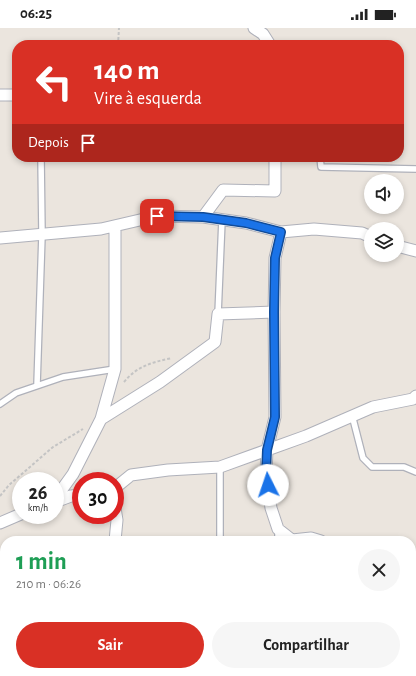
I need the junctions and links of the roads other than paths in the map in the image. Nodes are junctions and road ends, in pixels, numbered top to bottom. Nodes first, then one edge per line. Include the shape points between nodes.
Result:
1 (254, 28) edge
2 (267, 40) edge
3 (0, 94) edge
4 (12, 95) edge
5 (41, 162) edge
6 (275, 162) edge
7 (320, 162) edge
8 (416, 169) edge
9 (203, 217) junction
10 (222, 220) junction
11 (115, 226) junction
12 (281, 232) junction
13 (364, 234) edge
14 (42, 235) junction
15 (0, 238) edge
16 (404, 247) edge
17 (416, 250) edge
18 (274, 312) junction
19 (218, 314) junction
20 (115, 369) junction
21 (37, 386) junction
22 (416, 396) edge
23 (0, 404) edge
24 (352, 415) junction
25 (101, 419) junction
26 (267, 450) junction
27 (220, 467) junction
28 (416, 472) edge
29 (124, 481) edge
30 (64, 487) edge
31 (12, 518) edge
32 (0, 523) edge
33 (117, 524) edge
34 (278, 529) junction
35 (115, 536) edge
36 (220, 536) edge
37 (278, 536) edge
38 (287, 536) edge

1 - 2 street
3 - 4 street
5 - 14 lane
6 - 9 street via 275,191 223,190
7 - 8 lane via 321,167
9 - 10 street
9 - 11 street via 157,216
10 - 12 street
10 - 19 lane
11 - 14 street
11 - 20 street
12 - 13 street via 314,229
12 - 18 street via 275,258
14 - 15 street
14 - 21 lane
16 - 17 street
18 - 19 street
18 - 26 street via 275,417
19 - 25 street via 214,342 160,382
20 - 21 lane via 63,377
20 - 25 street
21 - 23 lane via 16,393
22 - 24 street via 413,399 373,407
24 - 26 street
24 - 28 lane via 363,458 372,467 404,467
25 - 30 street
26 - 27 street
26 - 34 street via 266,474 271,508
27 - 29 street via 131,475
27 - 36 lane
31 - 32 street
33 - 35 street
34 - 37 lane
34 - 38 street

